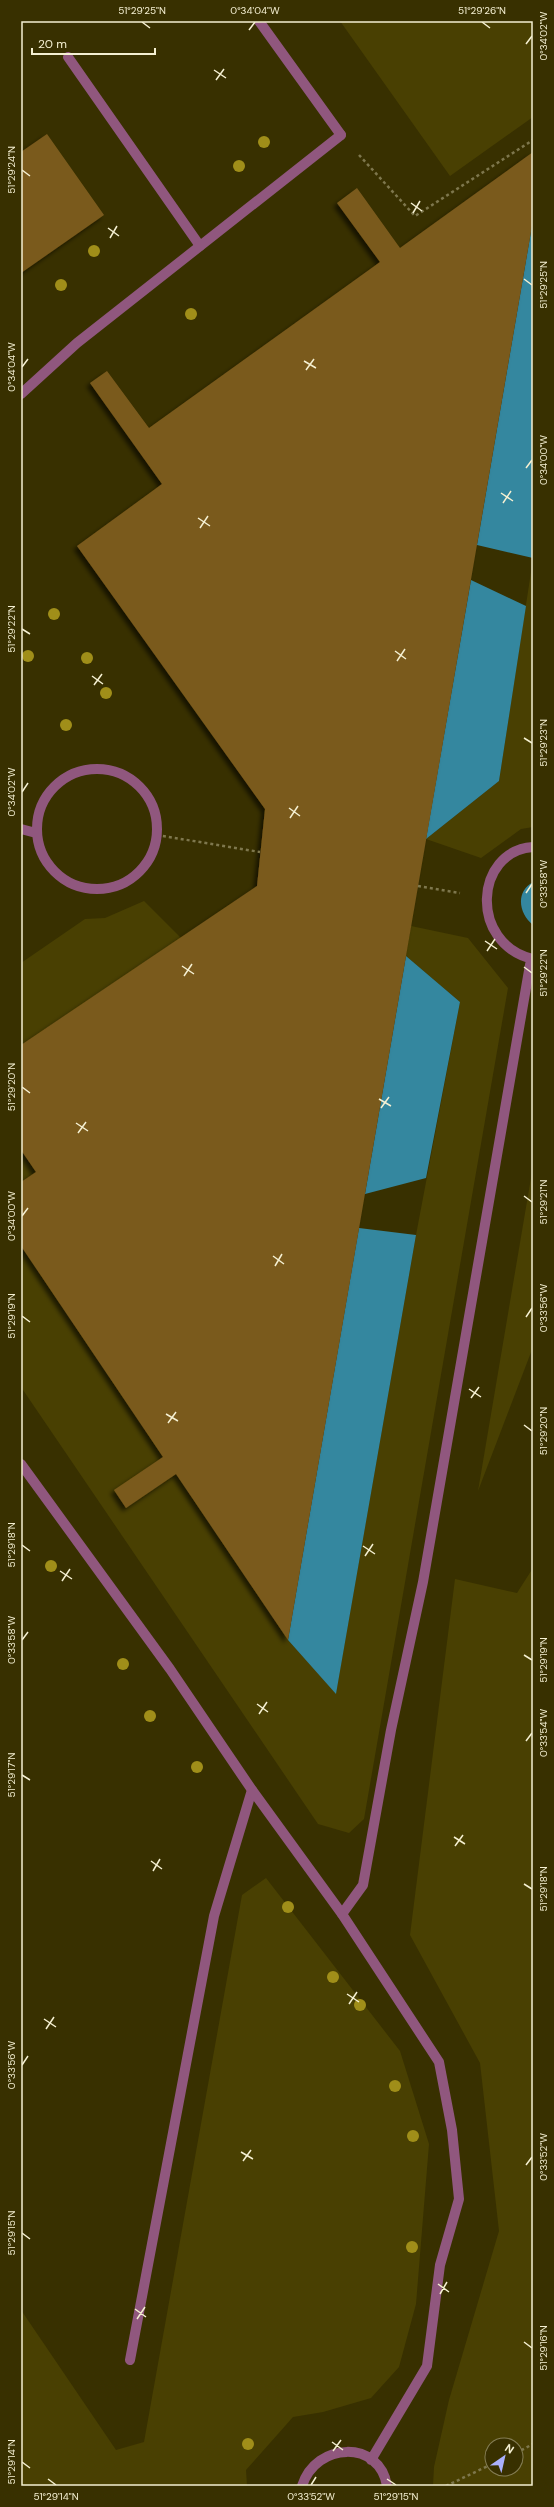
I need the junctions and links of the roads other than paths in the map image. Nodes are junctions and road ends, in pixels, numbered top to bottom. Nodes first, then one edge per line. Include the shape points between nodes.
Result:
1 (259, 21) edge
2 (68, 57) dead end
3 (200, 246) junction
4 (21, 394) edge
5 (21, 829) edge
6 (36, 833) junction
7 (533, 847) edge
8 (532, 959) edge
9 (21, 1464) edge
10 (252, 1790) junction
11 (342, 1914) junction
12 (130, 2360) dead end
13 (371, 2460) junction
14 (302, 2486) edge
15 (388, 2486) edge

1 - 3 street via 341,135
2 - 3 street
3 - 4 street via 77,343
5 - 6 street
6 - 6 street via 38,813 46,795 60,780 77,771 97,768 117,772 134,781 148,796 156,815 157,835 152,854 141,871 125,883 106,889 86,889 67,882 51,870 40,853
7 - 8 street via 525,848 508,857 495,871 486,897 490,923 499,939 514,952
8 - 11 street via 423,1582 391,1730 363,1885
9 - 10 street via 170,1669
10 - 11 street
10 - 12 street via 214,1916
11 - 13 street via 439,2062 452,2130 459,2199 440,2265 427,2366
13 - 14 street via 359,2453 344,2451 330,2454 317,2461 308,2472
13 - 15 street via 381,2470

